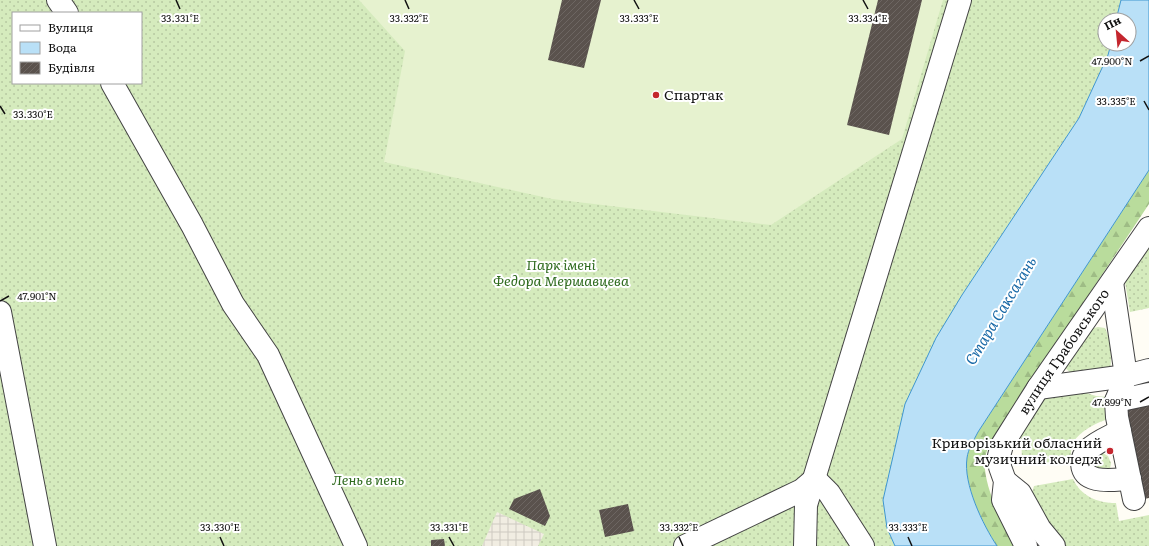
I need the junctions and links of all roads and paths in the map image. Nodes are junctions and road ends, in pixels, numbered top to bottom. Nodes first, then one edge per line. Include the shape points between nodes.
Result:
1 (58, 0) edge
2 (960, 0) edge
3 (66, 12) edge
4 (113, 84) edge
5 (1149, 228) edge
6 (1112, 282) junction
7 (0, 312) edge
8 (1149, 370) edge
9 (1126, 376) junction
10 (1038, 388) junction
11 (1149, 394) edge
12 (1116, 401) junction
13 (1120, 432) junction
14 (815, 479) junction
15 (1005, 481) junction
16 (45, 546) edge
17 (356, 546) edge
18 (685, 546) edge
19 (805, 546) edge
20 (863, 546) edge
21 (1026, 546) edge
22 (1054, 546) edge

1 - 3 street
2 - 14 street
4 - 17 street via 192,224 233,304 268,355
5 - 6 street, вулиця Грабовського
6 - 9 street
6 - 10 street, вулиця Грабовського
7 - 16 street
8 - 9 street
9 - 10 street
9 - 12 street
10 - 15 street, вулиця Грабовського via 1002,445 999,456
11 - 12 street
12 - 13 street
13 - 13 street via 1132,489 1095,479 1087,474 1082,466 1083,457 1088,450
14 - 18 street via 802,490
14 - 19 street via 806,505
14 - 20 street via 829,493
15 - 21 street, вулиця Грабовського via 1003,500
15 - 22 street via 1020,493 1040,528

